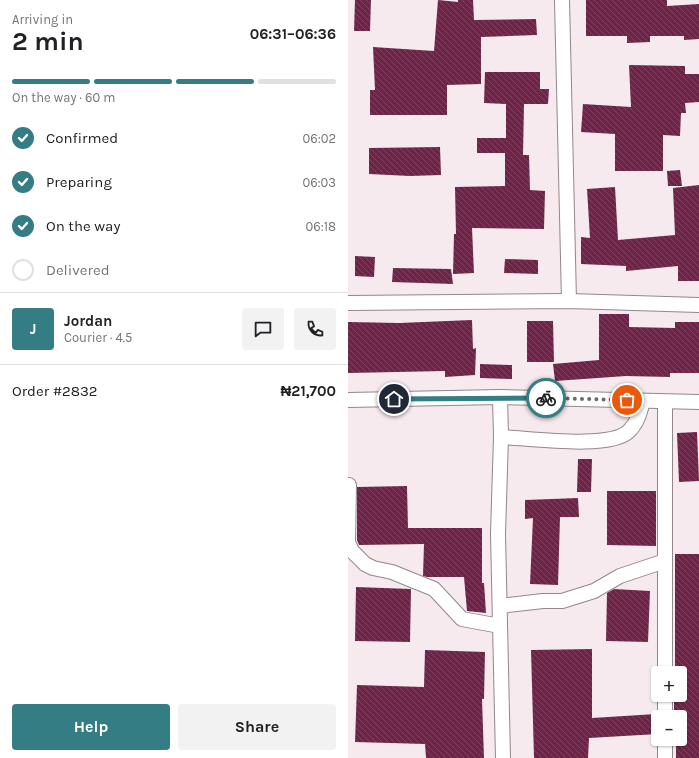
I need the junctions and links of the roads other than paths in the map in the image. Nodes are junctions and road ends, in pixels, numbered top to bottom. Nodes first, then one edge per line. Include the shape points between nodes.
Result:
1 (562, 0) edge
2 (569, 301) junction
3 (348, 303) edge
4 (699, 305) edge
5 (500, 397) junction
6 (348, 400) edge
7 (643, 401) junction
8 (665, 402) junction
9 (699, 402) edge
10 (501, 437) junction
11 (349, 485) edge
12 (665, 561) junction
13 (500, 606) junction
14 (500, 626) junction
15 (665, 666) edge
16 (665, 746) edge
17 (503, 758) edge
18 (665, 758) edge

1 - 2 street
2 - 3 street
2 - 4 street
5 - 6 street
5 - 7 street
5 - 10 street
7 - 8 street
7 - 10 street via 638,421 628,432 616,438 598,442
8 - 9 street
8 - 12 street
10 - 13 street via 498,534
11 - 14 street via 348,542 359,558 373,568 392,572 434,589 462,619
12 - 13 street via 620,576 594,591 562,601
12 - 15 street
13 - 14 street
14 - 17 street
16 - 18 street

